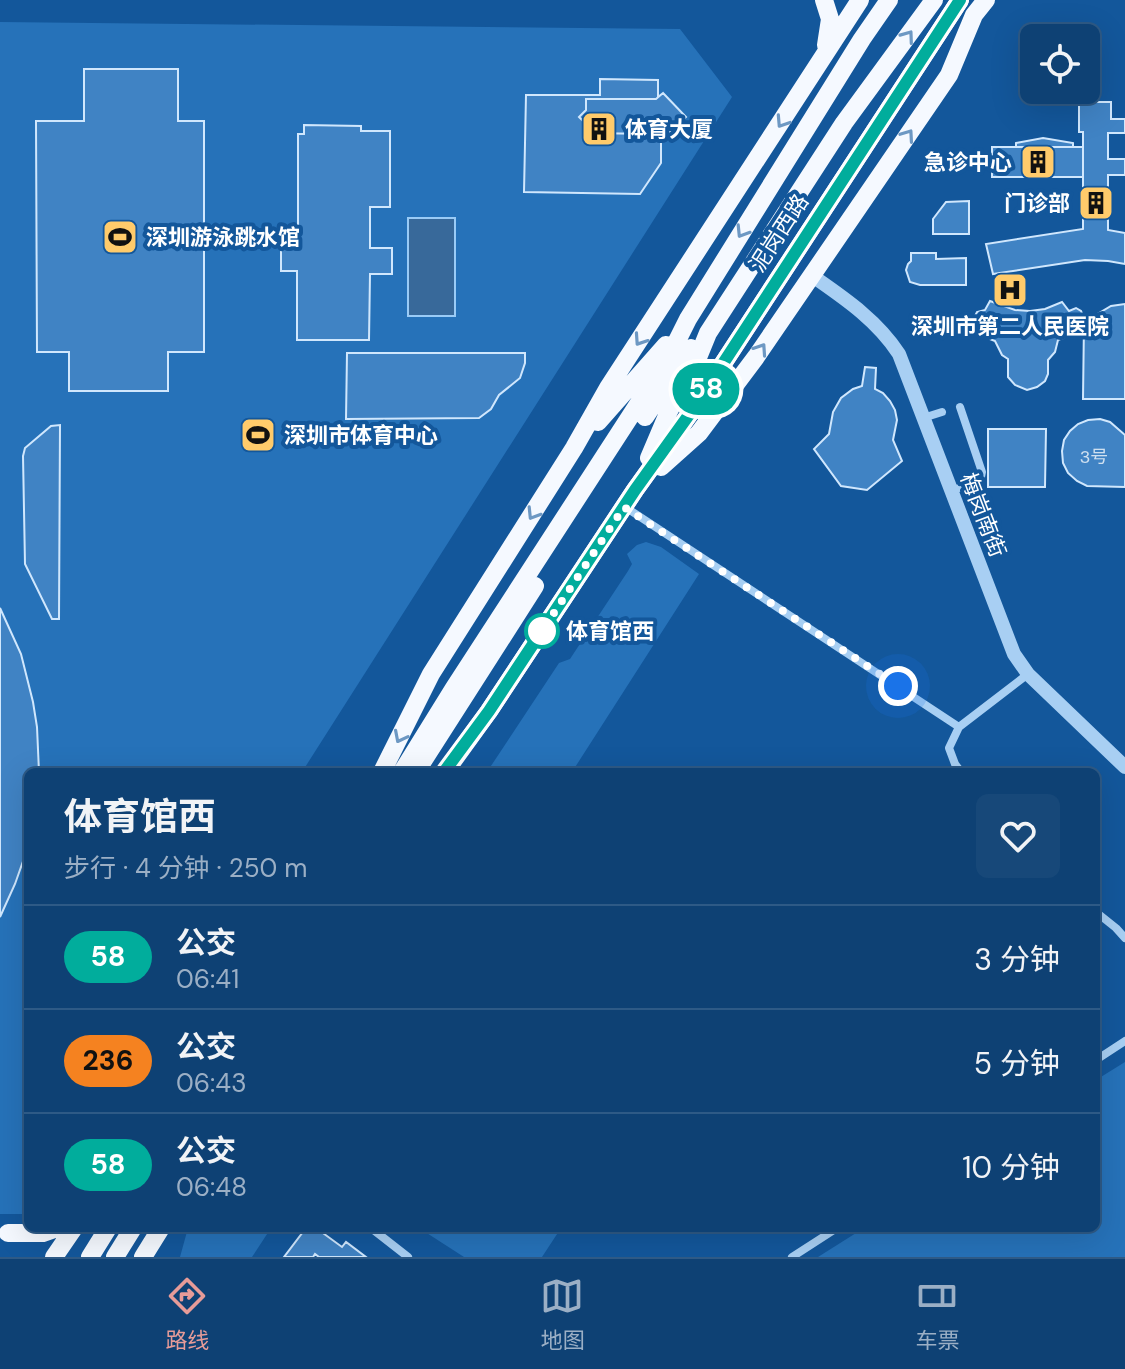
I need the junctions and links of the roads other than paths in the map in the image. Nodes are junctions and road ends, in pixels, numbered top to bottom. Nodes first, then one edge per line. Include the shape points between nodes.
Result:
1 (824, 0) edge
2 (860, 0) edge
3 (889, 0) edge
4 (934, 0) edge
5 (960, 0) edge
6 (986, 0) edge
7 (824, 56) junction
8 (811, 275) junction
9 (688, 319) junction
10 (708, 333) junction
11 (960, 407) dead end
12 (942, 412) dead end
13 (923, 418) junction
14 (574, 448) junction
15 (635, 490) junction
16 (950, 490) junction
17 (624, 507) junction
18 (1028, 674) junction
19 (959, 727) junction
20 (1125, 767) edge
21 (384, 768) edge
22 (404, 768) edge
23 (419, 768) edge
24 (448, 768) edge
25 (958, 768) edge
26 (1100, 915) edge
27 (1125, 938) edge
28 (1125, 1041) edge
29 (1100, 1057) edge
30 (24, 1229) edge
31 (46, 1232) edge
32 (71, 1232) edge
33 (105, 1232) edge
34 (131, 1232) edge
35 (159, 1232) edge
36 (376, 1232) edge
37 (831, 1232) edge
38 (4, 1233) edge
39 (90, 1256) edge
40 (54, 1257) edge
41 (115, 1257) edge
42 (143, 1257) edge
43 (408, 1257) edge
44 (792, 1257) edge

1 - 7 main road via 830,19
2 - 7 main road, 泥岗西路
3 -> 9 main road, 泥岗西路
10 -> 4 main road, 泥岗西路 via 844,123
5 - 15 main road, 泥岗西路
8 -> 6 main road via 949,75 974,15
7 -> 14 main road, 泥岗西路
8 - 13 street, 梅岗南街 via 890,341
15 -> 8 main road via 699,433
9 - 14 main road, 泥岗西路
9 - 22 main road, 泥岗西路 via 662,368
10 - 15 main road, 泥岗西路
10 - 23 main road, 泥岗西路 via 690,349
11 - 16 street via 982,478
12 - 13 street
13 - 16 street, 梅岗南街
14 -> 21 main road, 泥岗西路 via 431,674
15 - 17 main road, 泥岗西路
16 - 18 street, 梅岗南街 via 1006,638
17 - 19 street
17 - 24 main road, 泥岗西路
18 - 19 street
18 - 20 street, 梅岗南街
19 - 25 street via 949,748
26 - 27 street
28 - 29 street
30 - 38 main road
31 - 38 main road
32 - 40 main road
33 - 39 main road
34 - 41 main road
35 - 42 main road
36 - 43 street
37 - 44 street

